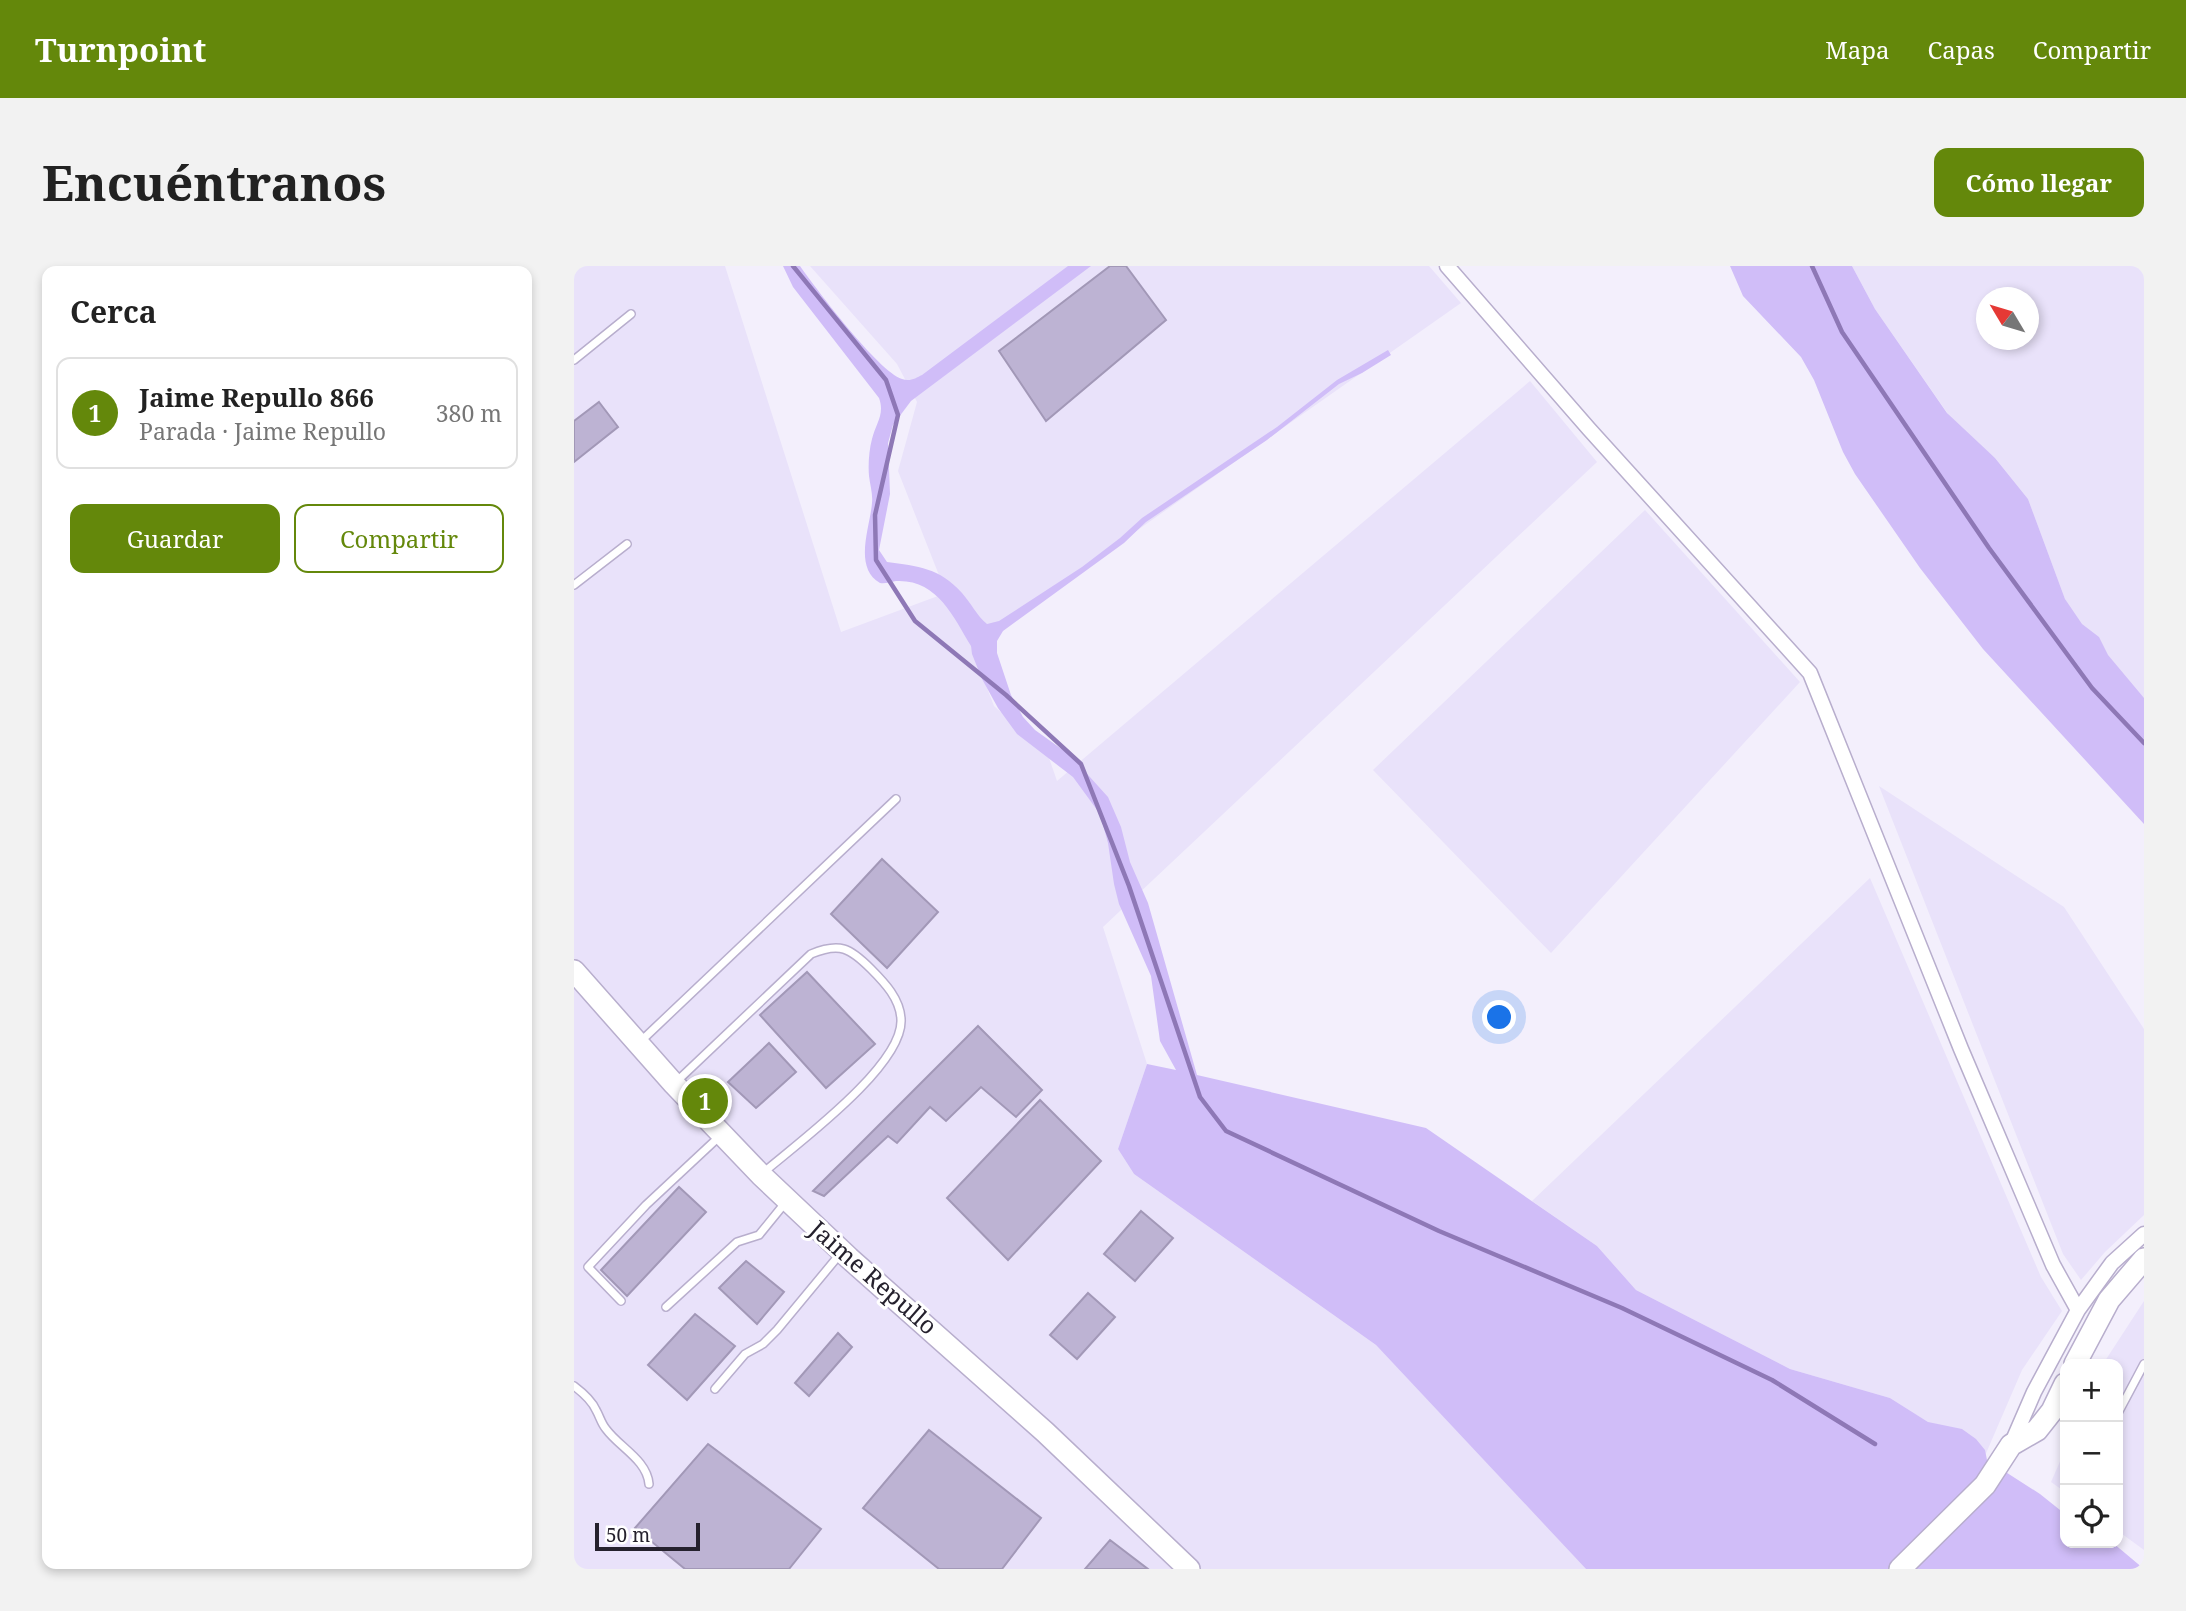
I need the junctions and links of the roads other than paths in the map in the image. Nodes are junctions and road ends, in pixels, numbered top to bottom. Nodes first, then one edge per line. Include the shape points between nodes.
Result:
1 (1447, 266) edge
2 (631, 314) dead end
3 (574, 360) edge
4 (626, 544) dead end
5 (574, 585) edge
6 (897, 799) dead end
7 (574, 971) edge
8 (637, 1045) junction
9 (674, 1084) junction
10 (721, 1135) junction
11 (761, 1175) junction
12 (787, 1200) junction
13 (2144, 1234) edge
14 (842, 1252) junction
15 (2144, 1259) edge
16 (621, 1301) dead end
17 (666, 1307) dead end
18 (2078, 1310) junction
19 (2078, 1359) edge
20 (2144, 1364) edge
21 (574, 1386) edge
22 (715, 1389) dead end
23 (2060, 1398) edge
24 (2123, 1404) edge
25 (2011, 1445) junction
26 (649, 1484) dead end
27 (1189, 1569) edge
28 (1900, 1569) edge

1 - 18 street via 1810,673 1961,1049 2053,1265
2 - 3 lane
4 - 5 lane
6 - 8 lane
7 - 8 street, Jaime Repullo
8 - 9 street, Jaime Repullo
9 - 10 street, Jaime Repullo
9 - 11 lane via 811,954 827,947 843,948 856,954 886,984 902,1020 895,1046 861,1088
10 - 11 street, Jaime Repullo
10 - 16 lane via 588,1267
11 - 12 street, Jaime Repullo
12 - 14 street, Jaime Repullo
12 - 17 lane via 759,1235 737,1242
13 - 18 street via 2112,1263
14 - 22 lane via 777,1330 745,1354
14 - 27 street, Jaime Repullo via 1036,1423
15 - 19 street via 2109,1300
18 - 25 street
20 - 24 lane
21 - 26 lane via 596,1407 607,1431 639,1462
23 - 25 street via 2055,1413
25 - 28 street via 1985,1485

